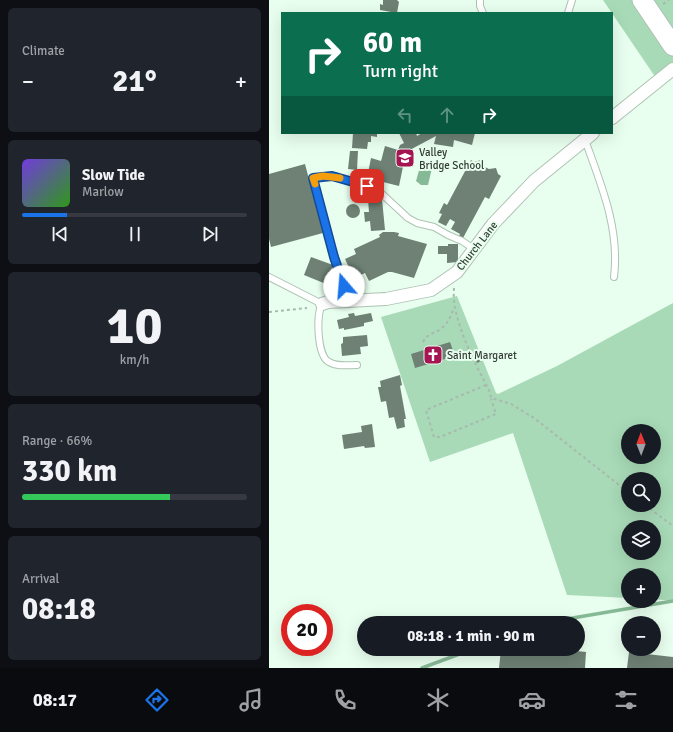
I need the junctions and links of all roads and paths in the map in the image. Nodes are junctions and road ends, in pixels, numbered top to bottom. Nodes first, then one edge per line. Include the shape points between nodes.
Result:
1 (480, 0) edge
2 (572, 0) edge
3 (642, 0) edge
4 (483, 12) edge
5 (568, 12) edge
6 (673, 46) edge
7 (673, 70) edge
8 (613, 117) edge
9 (589, 136) edge
10 (474, 249) junction
11 (269, 277) edge
12 (614, 277) dead end
13 (453, 297) dead end
14 (350, 302) junction
15 (322, 304) junction
16 (454, 307) junction
17 (269, 312) edge
18 (423, 342) dead end
19 (357, 365) dead end
20 (486, 385) junction
21 (491, 398) junction
22 (621, 486) edge
23 (654, 512) edge
24 (673, 526) edge

1 - 4 lane
2 - 5 lane
3 - 6 main road
7 - 8 street
9 - 10 street, Church Lane via 534,181 493,224
9 - 12 lane via 612,219 616,247
10 - 14 street, Church Lane via 457,272 431,290 386,300
10 - 14 lane via 434,227 408,218 382,194 367,186 332,176 313,178 334,257
11 - 15 lane
13 - 16 path
14 - 15 street, Church Lane
15 - 17 path
15 - 19 lane via 318,314 323,356 335,365
16 - 18 path via 442,329 428,335
16 - 20 path
20 - 21 path
20 - 21 path via 426,410 434,437 440,437 496,414
21 - 22 path via 511,404 534,418
23 - 24 path

